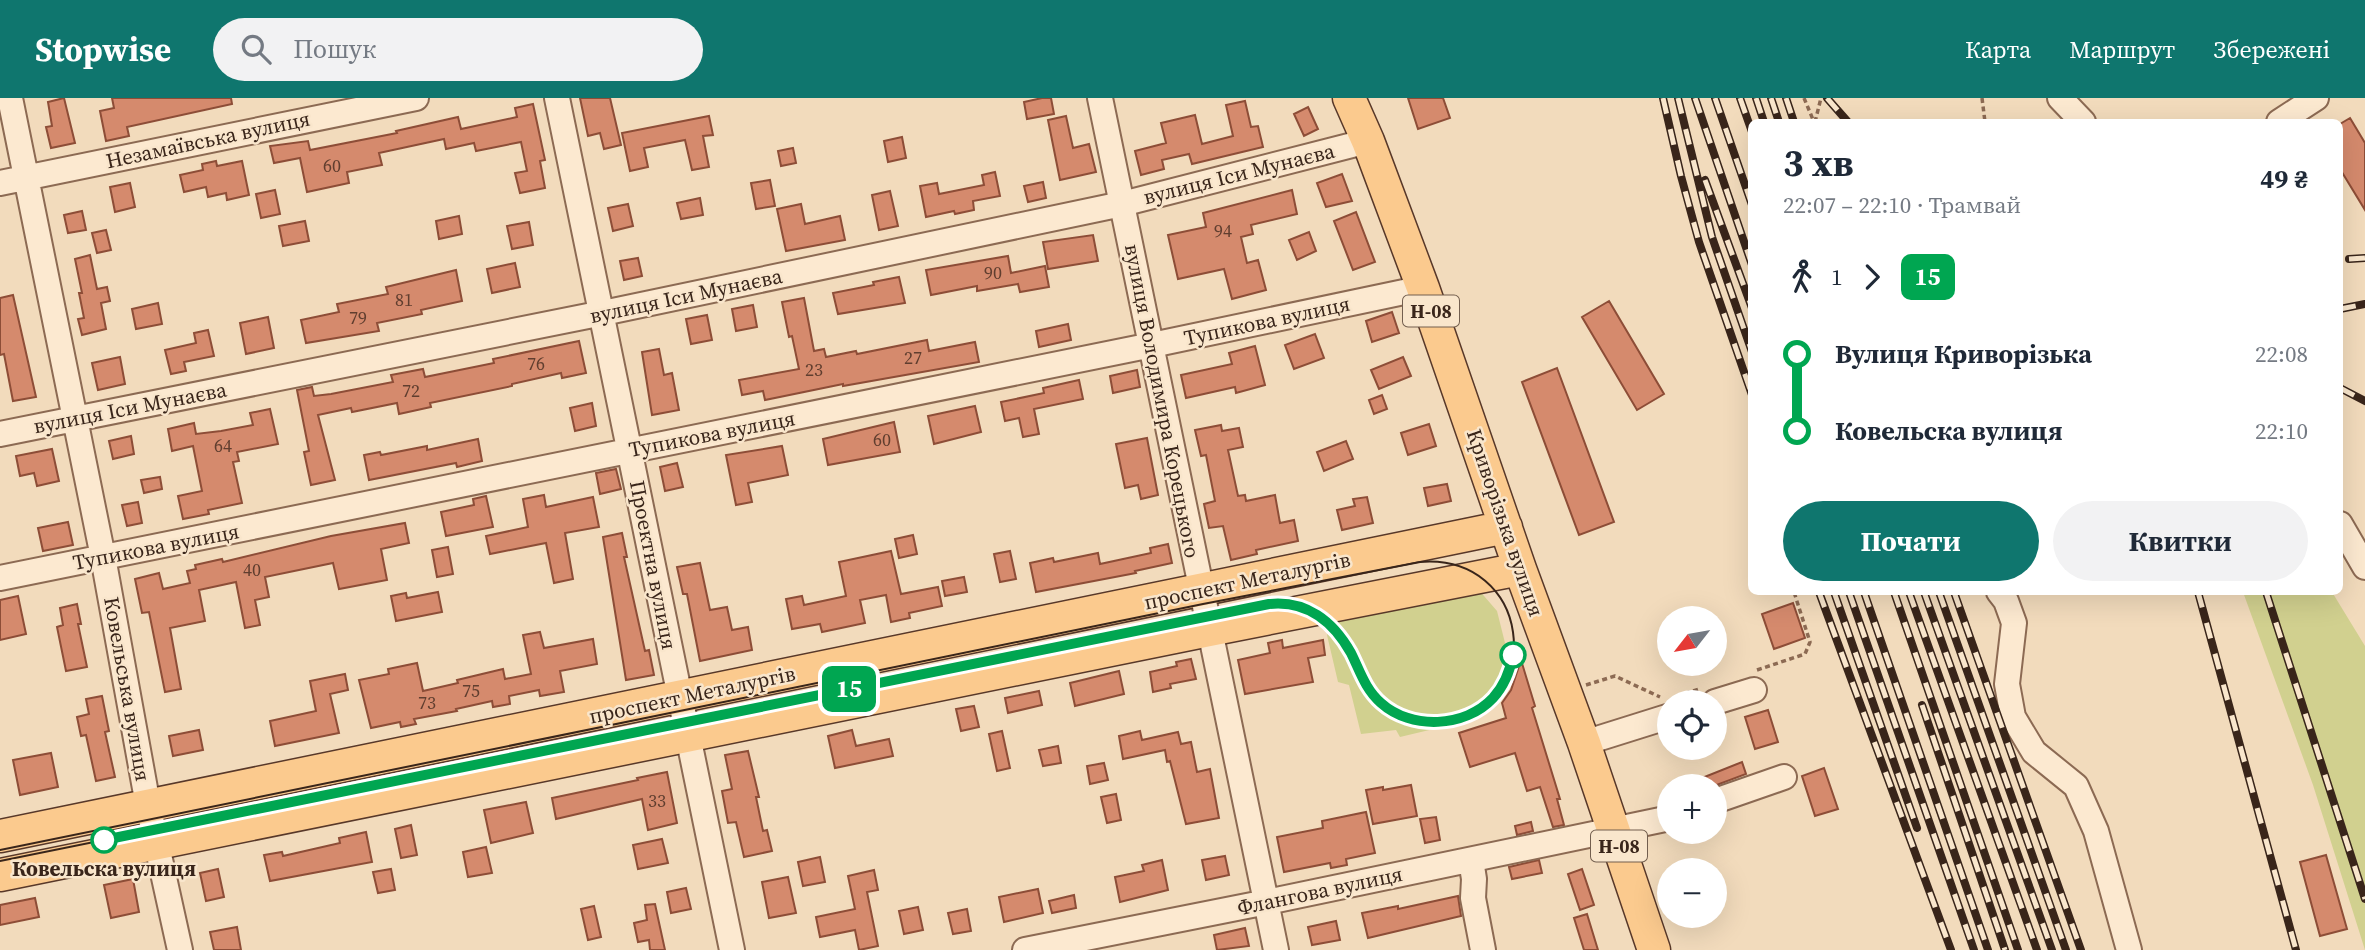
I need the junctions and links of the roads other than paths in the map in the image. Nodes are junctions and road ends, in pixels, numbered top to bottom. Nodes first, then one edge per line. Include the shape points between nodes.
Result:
1 (10, 98) edge
2 (416, 98) edge
3 (556, 98) edge
4 (1100, 98) edge
5 (1349, 98) edge
6 (2060, 98) edge
7 (2316, 98) edge
8 (2080, 119) edge
9 (2284, 119) edge
10 (1368, 141) junction
11 (27, 177) junction
12 (0, 183) edge
13 (1122, 204) junction
14 (1423, 288) junction
15 (603, 313) junction
16 (1152, 345) junction
17 (75, 418) junction
18 (0, 434) edge
19 (629, 450) junction
20 (1506, 527) junction
21 (2343, 529) edge
22 (103, 557) junction
23 (2365, 567) edge
24 (1520, 569) junction
25 (0, 578) edge
26 (1200, 590) junction
27 (2001, 595) edge
28 (1209, 630) junction
29 (1754, 680) road end
30 (1724, 690) edge
31 (680, 698) junction
32 (1657, 720) edge
33 (688, 736) junction
34 (1584, 743) junction
35 (1784, 777) dead end
36 (1727, 798) edge
37 (148, 805) junction
38 (1657, 821) edge
39 (1614, 830) junction
40 (0, 836) edge
41 (156, 843) junction
42 (1471, 860) junction
43 (0, 875) edge
44 (1267, 902) junction
45 (180, 950) edge
46 (732, 950) edge
47 (1025, 950) edge
48 (1276, 950) edge
49 (1483, 950) edge
50 (1654, 950) edge
51 (2129, 950) edge

1 - 11 street, Ковельська вулиця
2 - 11 street, Незамаївська вулиця
3 - 15 street, Проектна вулиця
4 - 13 street, вулиця Володимира Корецького
5 - 10 main road, Криворізька вулиця / Н-08
6 - 8 street
7 - 9 street
10 - 13 street, вулиця Іси Мунаєва
10 - 14 main road, Криворізька вулиця / Н-08
11 - 12 street, Незамаївська вулиця
11 - 17 street, Ковельська вулиця
13 - 15 street, вулиця Іси Мунаєва
13 - 16 street, вулиця Володимира Корецького
14 - 16 street, Тупикова вулиця
14 - 20 main road, Криворізька вулиця / Н-08
15 - 17 street, вулиця Іси Мунаєва
15 - 19 street, Проектна вулиця
16 - 19 street, Тупикова вулиця
16 - 26 street, вулиця Володимира Корецького
17 - 18 street, вулиця Іси Мунаєва
17 - 22 street, Ковельська вулиця
19 - 22 street, Тупикова вулиця
19 - 31 street, Проектна вулиця
20 - 24 main road, Криворізька вулиця / Н-08
20 - 26 main road, проспект Металургів
21 - 23 street
22 - 25 street, Тупикова вулиця
22 - 37 street, Ковельська вулиця
24 - 28 main road, проспект Металургів
24 - 34 main road, Криворізька вулиця / Н-08
26 - 28 street, вулиця Володимира Корецького
26 - 31 main road, проспект Металургів
27 - 51 street via 2014,624 2007,684 2013,717 2034,752 2077,786 2096,831
28 - 33 main road, проспект Металургів
28 - 44 street, вулиця Володимира Корецького
29 - 30 street
31 - 33 street, Проектна вулиця
31 - 37 main road, проспект Металургів
32 - 34 street
33 - 41 main road, проспект Металургів
33 - 46 street, Проектна вулиця
34 - 39 main road, Криворізька вулиця / Н-08
35 - 36 street
37 - 40 main road, проспект Металургів
37 - 41 street, Ковельська вулиця
38 - 39 street, Флангова вулиця
39 - 42 street, Флангова вулиця
39 - 50 main road, Криворізька вулиця / Н-08
41 - 43 main road, проспект Металургів
41 - 45 street, Ковельська вулиця
42 - 44 street, Флангова вулиця
42 - 49 street via 1472,898
44 - 47 street, Флангова вулиця
44 - 48 street, вулиця Володимира Корецького

